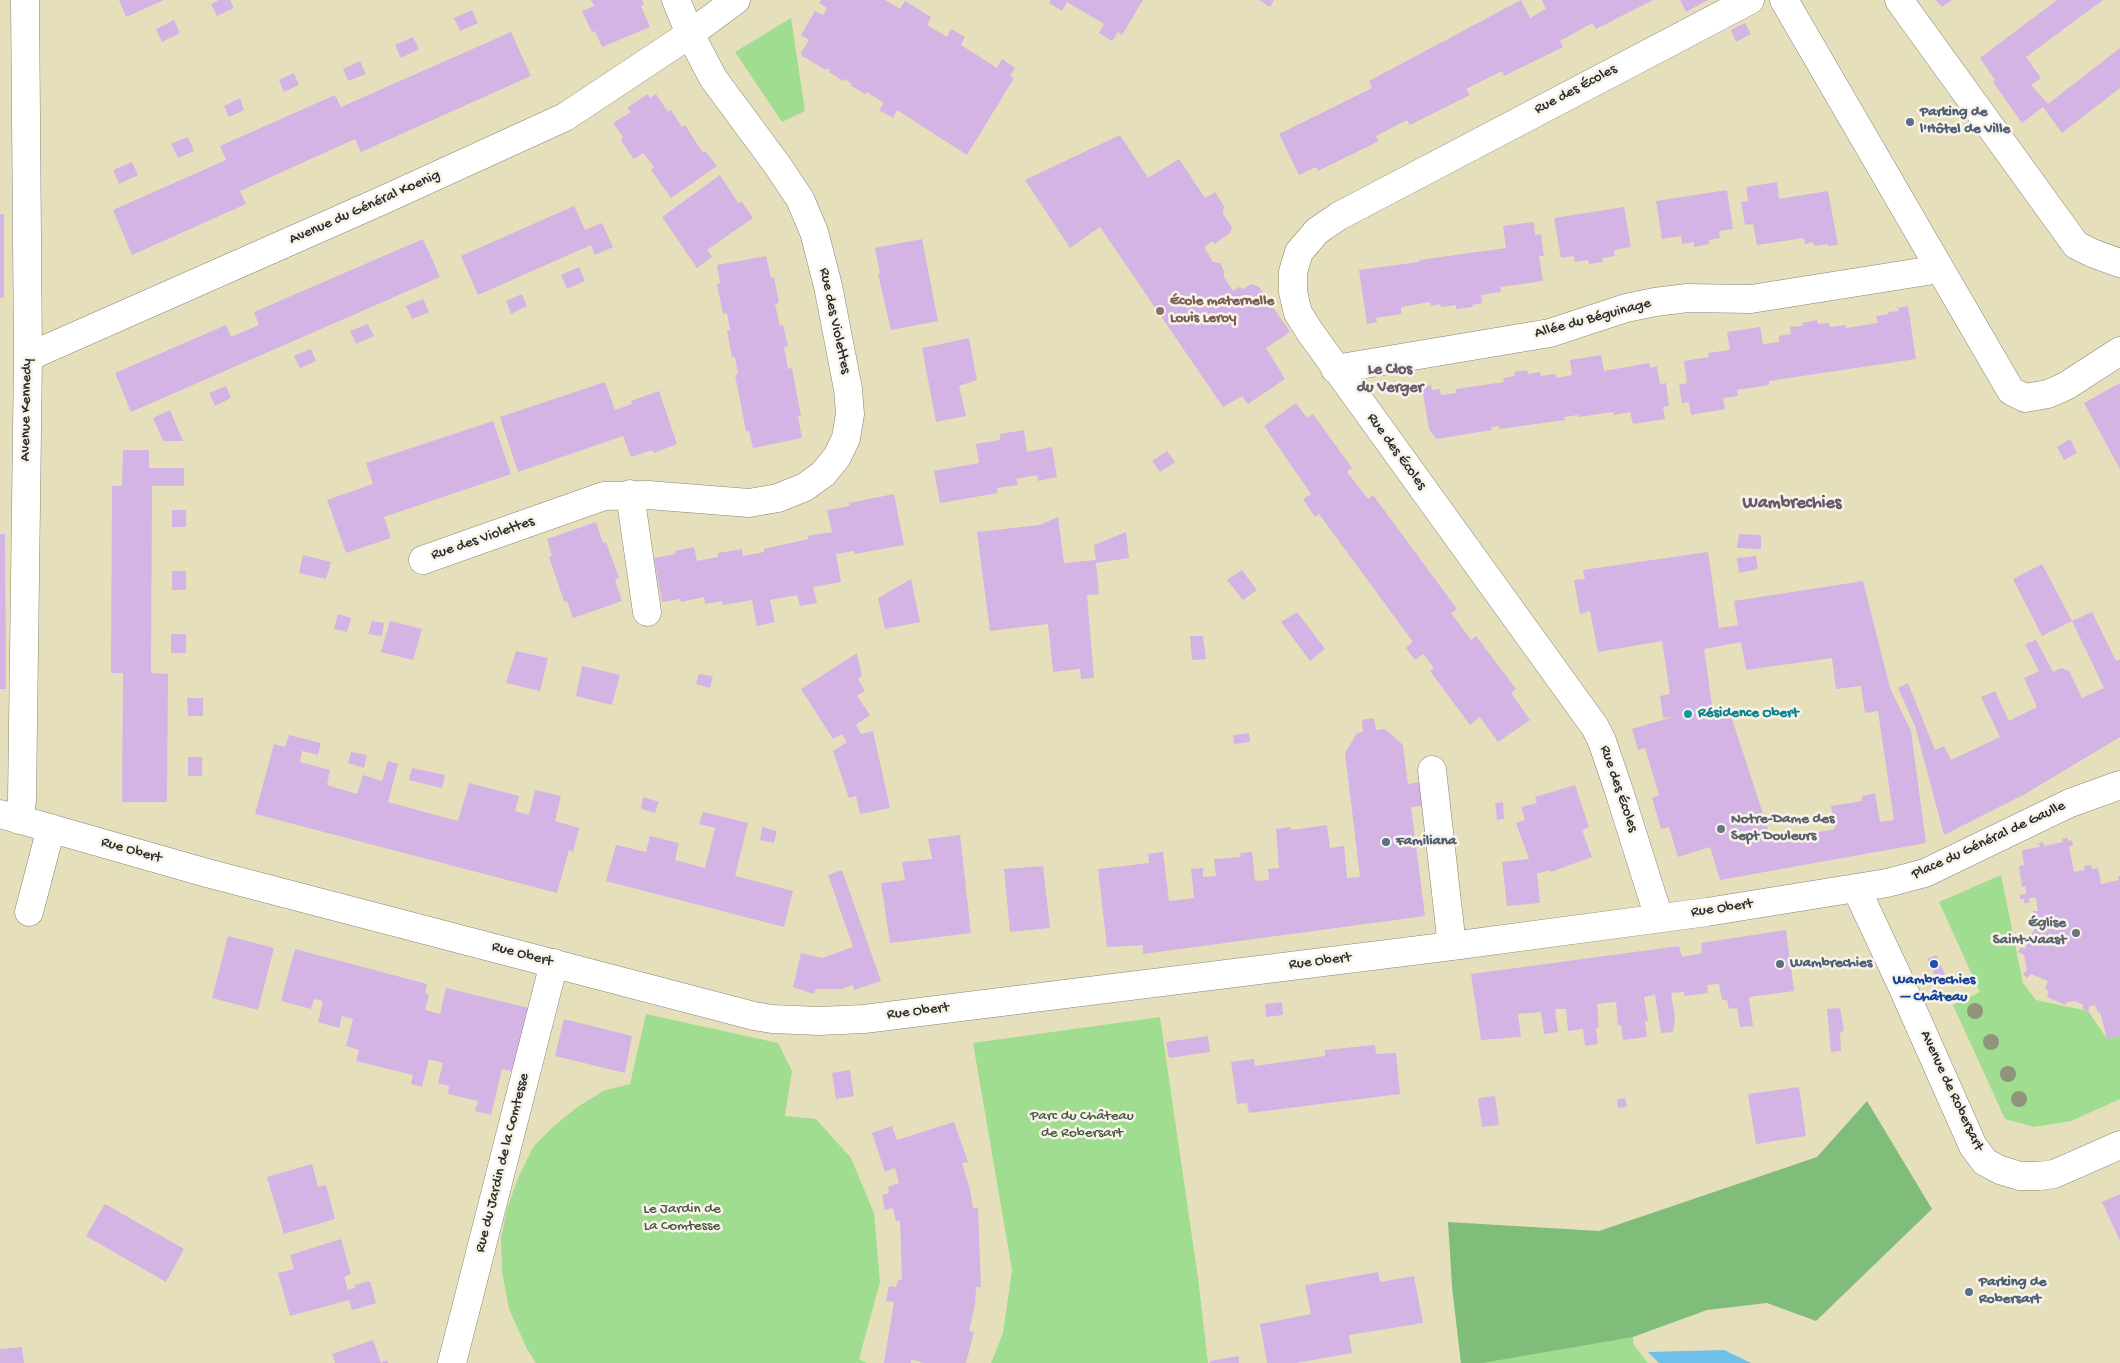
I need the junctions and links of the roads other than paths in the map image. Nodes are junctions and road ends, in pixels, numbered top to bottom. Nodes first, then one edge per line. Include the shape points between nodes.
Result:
1 (25, 0) edge
2 (676, 0) edge
3 (736, 0) edge
4 (1750, 0) edge
5 (1784, 0) edge
6 (1900, 0) edge
7 (690, 34) junction
8 (2120, 263) edge
9 (1940, 269) junction
10 (2120, 351) edge
11 (28, 357) junction
12 (1336, 369) junction
13 (630, 494) junction
14 (423, 560) dead end
15 (647, 612) dead end
16 (1432, 770) dead end
17 (2120, 785) edge
18 (10, 817) edge
19 (51, 828) junction
20 (1856, 888) junction
21 (29, 912) dead end
22 (1659, 918) junction
23 (1452, 946) junction
24 (554, 963) junction
25 (2120, 1145) edge
26 (452, 1363) edge

1 - 11 street, Avenue Kennedy
2 - 7 street, Rue des Violettes
3 - 7 street, Avenue du Général Koenig
4 - 12 street, Rue des Écoles via 1369,199 1317,231 1299,252 1293,272 1293,292 1298,313
5 - 9 street
6 - 8 street via 2076,245
7 - 11 street, Avenue du Général Koenig via 565,117
7 - 13 street, Rue des Violettes via 712,78 800,199 814,232 828,286 850,414 846,438 837,457 823,474 805,487 778,498 749,503
9 - 10 street via 2011,391 2025,398 2048,394 2066,386
9 - 12 street, Allée du Béguinage via 1751,299 1687,298 1654,302 1550,333
11 - 18 street, Avenue Kennedy via 22,800
12 - 22 street, Rue des Écoles via 1595,727
13 - 14 street, Rue des Violettes via 604,496
13 - 15 street
16 - 23 street
17 - 20 street, Place du Général de Gaulle via 2070,803 1925,873 1905,880
18 - 19 street, Rue Obert
19 - 21 street
19 - 24 street, Rue Obert via 207,873
20 - 22 street, Rue Obert
20 - 25 street, Avenue de Robersart via 1973,1146 1985,1162 2020,1176 2039,1176 2063,1170
22 - 23 street, Rue Obert
23 - 24 street, Rue Obert via 864,1019 819,1021 754,1016
24 - 26 street, Rue du Jardin de la Comtesse

